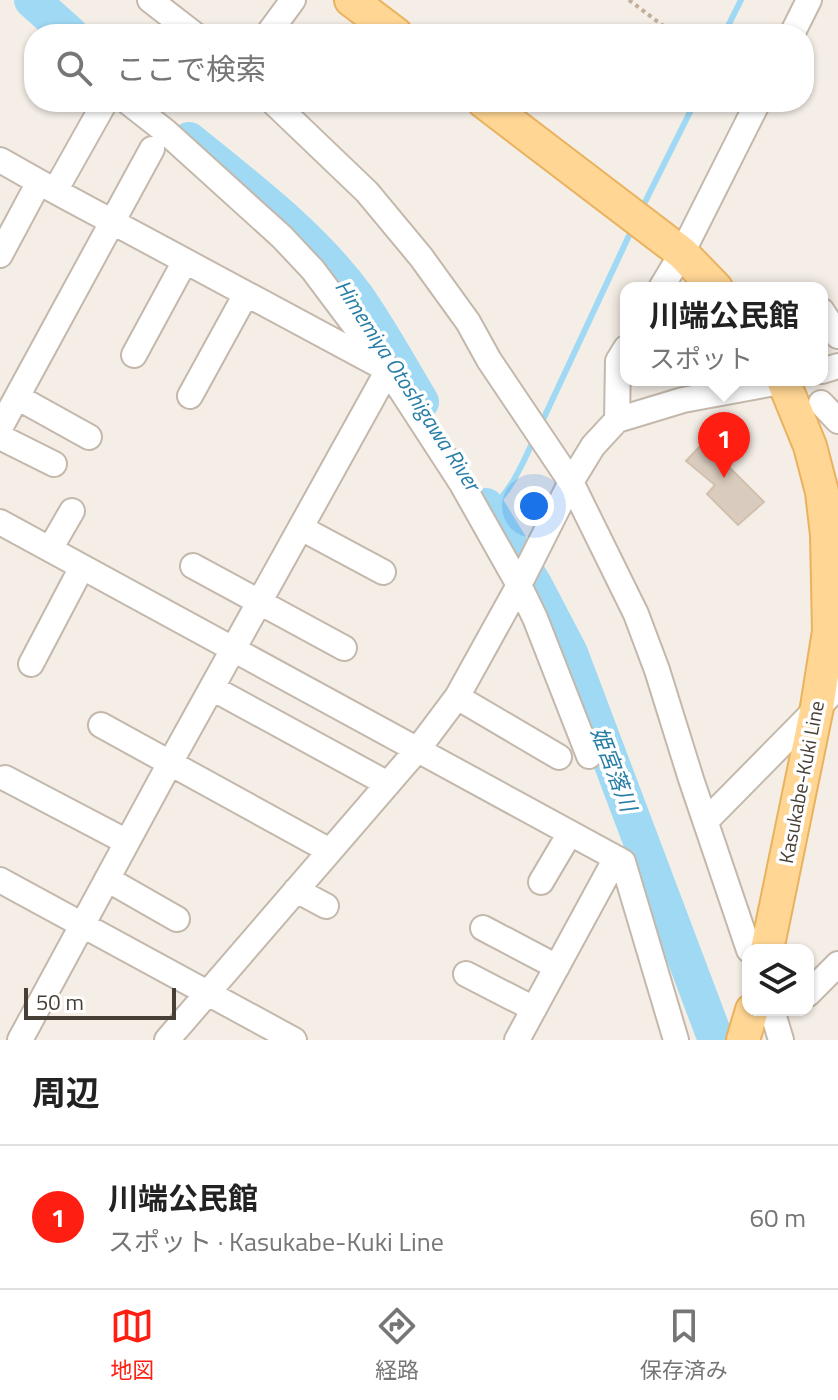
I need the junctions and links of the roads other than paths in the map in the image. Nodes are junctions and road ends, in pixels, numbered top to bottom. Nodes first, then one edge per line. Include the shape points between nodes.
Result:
1 (150, 0) edge
2 (293, 0) edge
3 (351, 0) edge
4 (809, 0) edge
5 (181, 24) edge
6 (275, 24) edge
7 (383, 24) edge
8 (797, 24) edge
9 (98, 112) edge
10 (141, 112) edge
11 (283, 112) edge
12 (497, 112) edge
13 (753, 112) edge
14 (152, 149) dead end
15 (0, 160) edge
16 (47, 186) junction
17 (113, 222) junction
18 (682, 253) junction
19 (0, 255) edge
20 (185, 261) junction
21 (665, 282) edge
22 (710, 282) edge
23 (246, 294) junction
24 (134, 355) dead end
25 (620, 358) edge
26 (388, 370) junction
27 (759, 386) edge
28 (788, 386) edge
29 (190, 396) dead end
30 (17, 397) junction
31 (821, 403) dead end
32 (617, 420) junction
33 (838, 421) edge
34 (0, 428) edge
35 (0, 437) edge
36 (89, 437) dead end
37 (54, 464) dead end
38 (571, 482) junction
39 (72, 511) dead end
40 (301, 528) junction
41 (3, 530) edge
42 (50, 549) junction
43 (193, 566) dead end
44 (82, 567) junction
45 (383, 572) dead end
46 (519, 585) junction
47 (259, 602) junction
48 (344, 648) dead end
49 (233, 649) junction
50 (31, 664) dead end
51 (212, 688) junction
52 (457, 697) junction
53 (827, 697) edge
54 (101, 725) dead end
55 (418, 749) junction
56 (589, 756) dead end
57 (559, 757) dead end
58 (170, 763) junction
59 (5, 778) dead end
60 (388, 784) junction
61 (706, 821) junction
62 (570, 833) junction
63 (127, 842) junction
64 (330, 851) junction
65 (616, 858) junction
66 (107, 879) junction
67 (0, 880) edge
68 (541, 882) dead end
69 (296, 890) junction
70 (326, 906) dead end
71 (177, 919) dead end
72 (81, 925) junction
73 (483, 928) dead end
74 (747, 944) edge
75 (768, 944) edge
76 (838, 964) edge
77 (557, 967) junction
78 (466, 974) dead end
79 (814, 988) edge
80 (206, 993) junction
81 (534, 1009) junction
82 (750, 1016) edge
83 (775, 1016) edge
84 (278, 1036) edge
85 (20, 1040) edge
86 (167, 1040) edge
87 (517, 1040) edge
88 (676, 1040) edge
89 (743, 1040) edge
90 (781, 1040) edge

1 - 5 street
2 - 6 street
3 - 7 main road
4 - 8 street
9 - 16 street
10 - 26 street via 282,237
11 - 38 street via 367,192 421,257
12 - 18 main road
13 - 18 street
14 - 17 street
15 - 16 street
16 - 17 street
16 - 19 street
17 - 20 street
17 - 30 street
18 - 21 street
18 - 22 main road
20 - 23 street
20 - 24 street
23 - 26 street
23 - 29 street
25 - 32 street
26 - 40 street
26 - 46 street
27 - 32 street via 683,400
28 - 53 main road, Kasukabe-Kuki Line via 822,492 830,583
30 - 34 street
30 - 36 street
31 - 33 street
32 - 38 street
35 - 37 street
38 - 46 street
38 - 61 street via 636,614
39 - 42 street
40 - 45 street
40 - 47 street
41 - 42 street
42 - 44 street
43 - 47 street
44 - 49 street
44 - 50 street
46 - 52 street
46 - 56 street
47 - 48 street
47 - 49 street
49 - 51 street
49 - 55 street
51 - 58 street
51 - 60 street
52 - 55 street
52 - 57 street
53 - 61 street
53 - 75 main road, Kasukabe-Kuki Line
54 - 58 street
55 - 60 street
55 - 62 street
58 - 63 street
58 - 64 street
59 - 63 street
60 - 64 street
61 - 74 street
62 - 65 street
62 - 68 street
63 - 66 street
64 - 69 street
65 - 77 street
65 - 88 street via 623,862
66 - 71 street
66 - 72 street
67 - 72 street
69 - 70 street
69 - 80 street
72 - 80 street
72 - 85 street
73 - 77 street
76 - 79 street
77 - 81 street
78 - 81 street
80 - 84 street
80 - 86 street
81 - 87 street
82 - 89 main road
83 - 90 street

